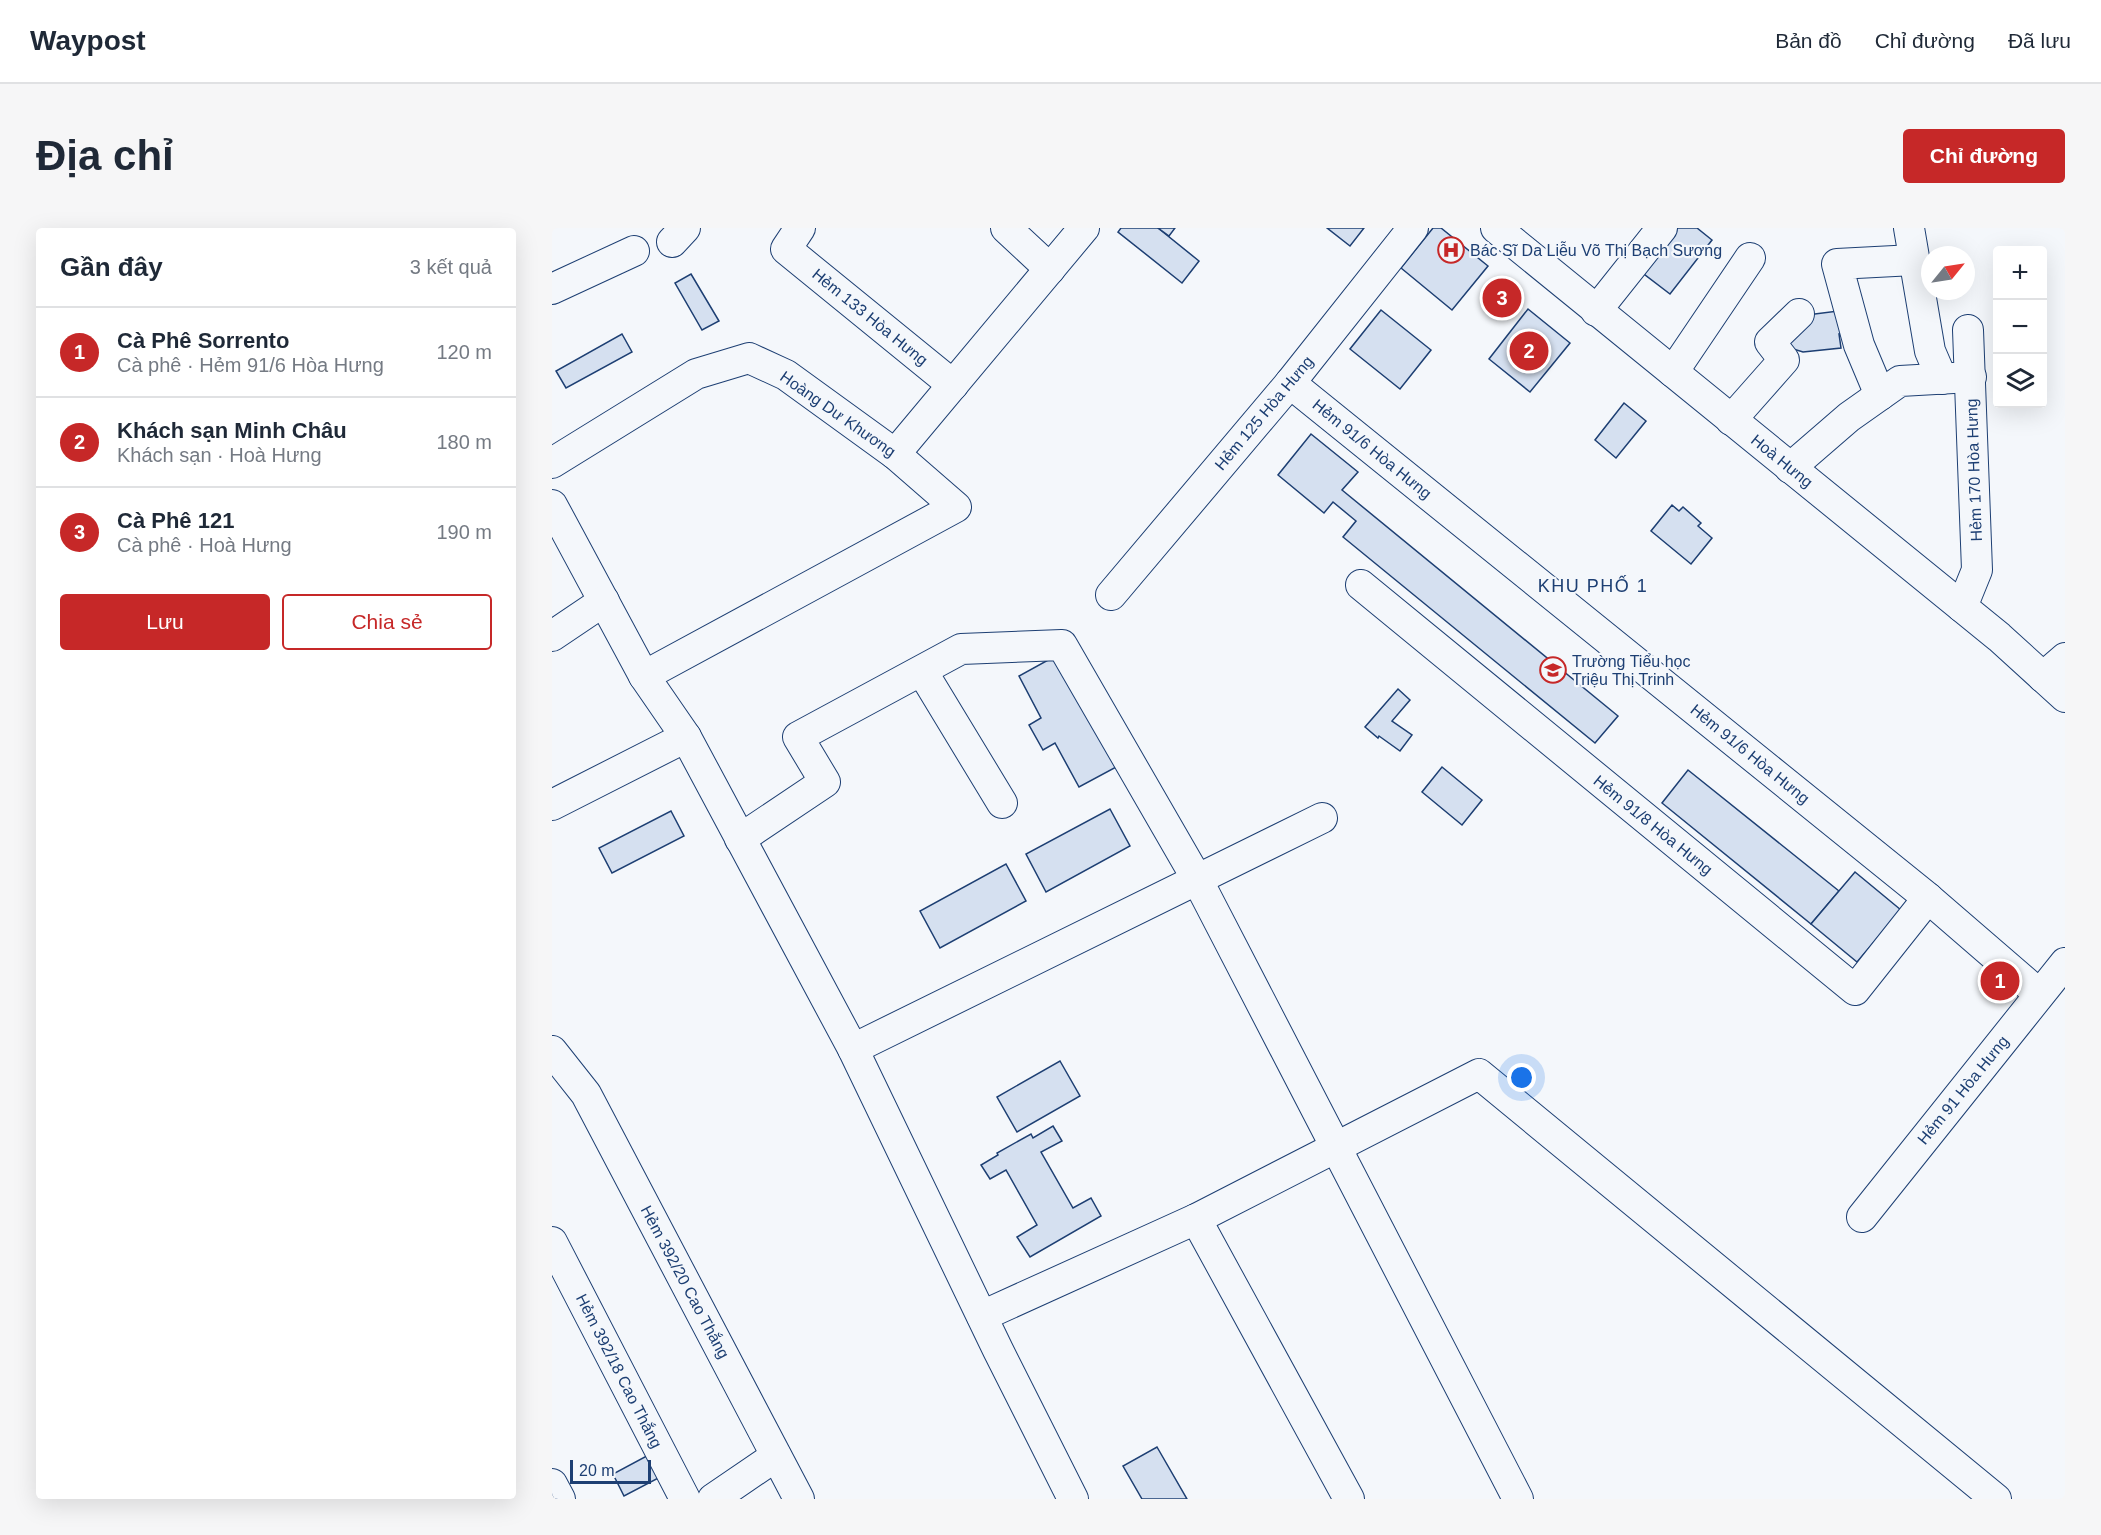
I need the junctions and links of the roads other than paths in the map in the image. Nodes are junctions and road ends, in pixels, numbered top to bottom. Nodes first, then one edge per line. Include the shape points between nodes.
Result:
1 (1006, 228) edge
2 (1084, 228) edge
3 (1413, 228) edge
4 (1496, 228) edge
5 (1662, 228) edge
6 (1909, 228) edge
7 (793, 239) edge
8 (634, 251) dead end
9 (1750, 258) dead end
10 (1914, 260) junction
11 (1050, 269) junction
12 (552, 289) edge
13 (1596, 311) junction
14 (1799, 314) dead end
15 (1968, 330) dead end
16 (1672, 372) junction
17 (1957, 378) junction
18 (1290, 382) junction
19 (953, 385) junction
20 (1880, 395) junction
21 (1731, 420) junction
22 (895, 454) junction
23 (552, 464) edge
24 (1790, 468) junction
25 (552, 505) edge
26 (1361, 585) dead end
27 (1111, 595) dead end
28 (604, 601) junction
29 (1962, 607) junction
30 (552, 636) edge
31 (2065, 658) edge
32 (922, 671) junction
33 (644, 676) junction
34 (2043, 677) junction
35 (2065, 697) edge
36 (686, 737) junction
37 (1002, 803) dead end
38 (552, 805) edge
39 (1322, 818) dead end
40 (740, 838) junction
41 (1197, 879) junction
42 (1928, 898) junction
43 (2065, 963) edge
44 (2039, 994) junction
45 (853, 1049) junction
46 (556, 1065) edge
47 (1336, 1147) junction
48 (1862, 1217) dead end
49 (1196, 1219) junction
50 (552, 1242) edge
51 (982, 1316) junction
52 (776, 1456) junction
53 (552, 1484) edge
54 (560, 1499) edge
55 (685, 1499) edge
56 (714, 1499) edge
57 (799, 1499) edge
58 (1073, 1499) edge
59 (1349, 1499) edge
60 (1518, 1499) edge
61 (1996, 1499) edge

1 - 11 street
2 - 11 street
3 - 18 street, Hẻm 125 Hòa Hưng
4 - 13 street, Hoà Hưng
5 - 13 street
6 - 10 street, Hẻm 170 Hòa Hưng
7 - 19 street, Hẻm 133 Hòa Hưng
8 - 12 street
9 - 16 street
10 - 17 street, Hẻm 170 Hòa Hưng via 1930,351
10 - 20 street via 1837,264 1859,345
11 - 19 street
13 - 16 street, Hoà Hưng
14 - 21 street via 1770,342 1784,360
15 - 17 street, Hẻm 170 Hòa Hưng
16 - 21 street, Hoà Hưng
17 - 20 street via 1900,381
17 - 29 street, Hẻm 170 Hòa Hưng via 1977,570
18 - 27 street, Hẻm 125 Hòa Hưng
18 - 42 street, Hẻm 91/6 Hòa Hưng
19 - 22 street
20 - 24 street
21 - 24 street, Hoà Hưng
22 - 23 street, Hoàng Dư Khương via 786,375 749,358 696,374
22 - 33 street, Hoàng Dư Khương via 956,507
24 - 29 street, Hoà Hưng
25 - 28 street
26 - 42 street, Hẻm 91/8 Hòa Hưng via 1855,990
28 - 30 street
28 - 33 street
29 - 34 street, Hoà Hưng
31 - 34 street
32 - 37 street
32 - 40 street via 798,737 825,782
32 - 41 street via 961,649 1062,645
33 - 36 street
34 - 35 street, Hoà Hưng
36 - 38 street
36 - 40 street
39 - 41 street
40 - 45 street
41 - 45 street
41 - 47 street
42 - 44 street, Hẻm 91/6 Hòa Hưng
43 - 44 street, Hẻm 91 Hòa Hưng
44 - 48 street, Hẻm 91 Hòa Hưng
45 - 51 street
46 - 52 street, Hẻm 392/20 Cao Thắng via 586,1094
47 - 49 street
47 - 60 street
47 - 61 street via 1479,1074
49 - 51 street
49 - 59 street
50 - 55 street, Hẻm 392/18 Cao Thắng
51 - 58 street
52 - 56 street
52 - 57 street, Hẻm 392/20 Cao Thắng
53 - 54 street

